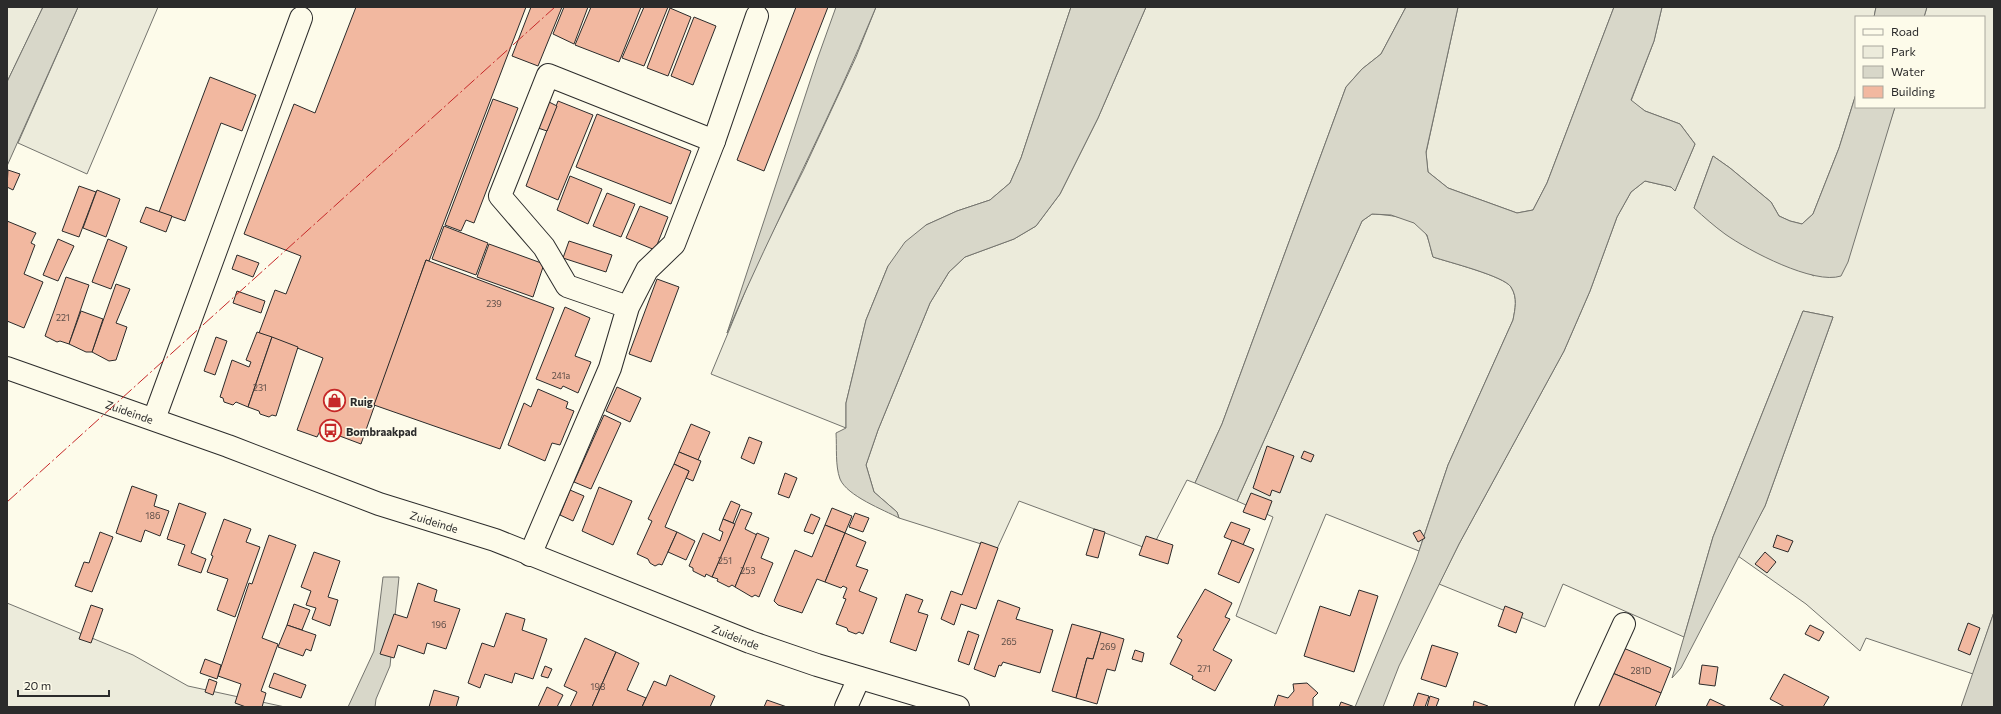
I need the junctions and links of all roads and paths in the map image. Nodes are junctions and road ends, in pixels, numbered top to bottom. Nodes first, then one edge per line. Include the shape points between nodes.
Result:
1 (757, 16) dead end
2 (301, 18) dead end
3 (714, 141) junction
4 (628, 307) junction
5 (7, 368) edge
6 (154, 419) junction
7 (530, 555) junction
8 (1624, 624) dead end
9 (859, 678) junction
10 (846, 707) edge
11 (958, 707) edge
12 (1586, 707) edge

1 - 3 street
2 - 6 street
3 - 4 street via 674,244 647,270
3 - 4 street via 548,75 500,196 544,247 567,286
4 - 7 street via 610,368
5 - 6 street, Zuideinde
6 - 7 street, Zuideinde via 379,504 474,533
7 - 9 street, Zuideinde via 750,642
8 - 12 street
9 - 10 street
9 - 11 street, Zuideinde

